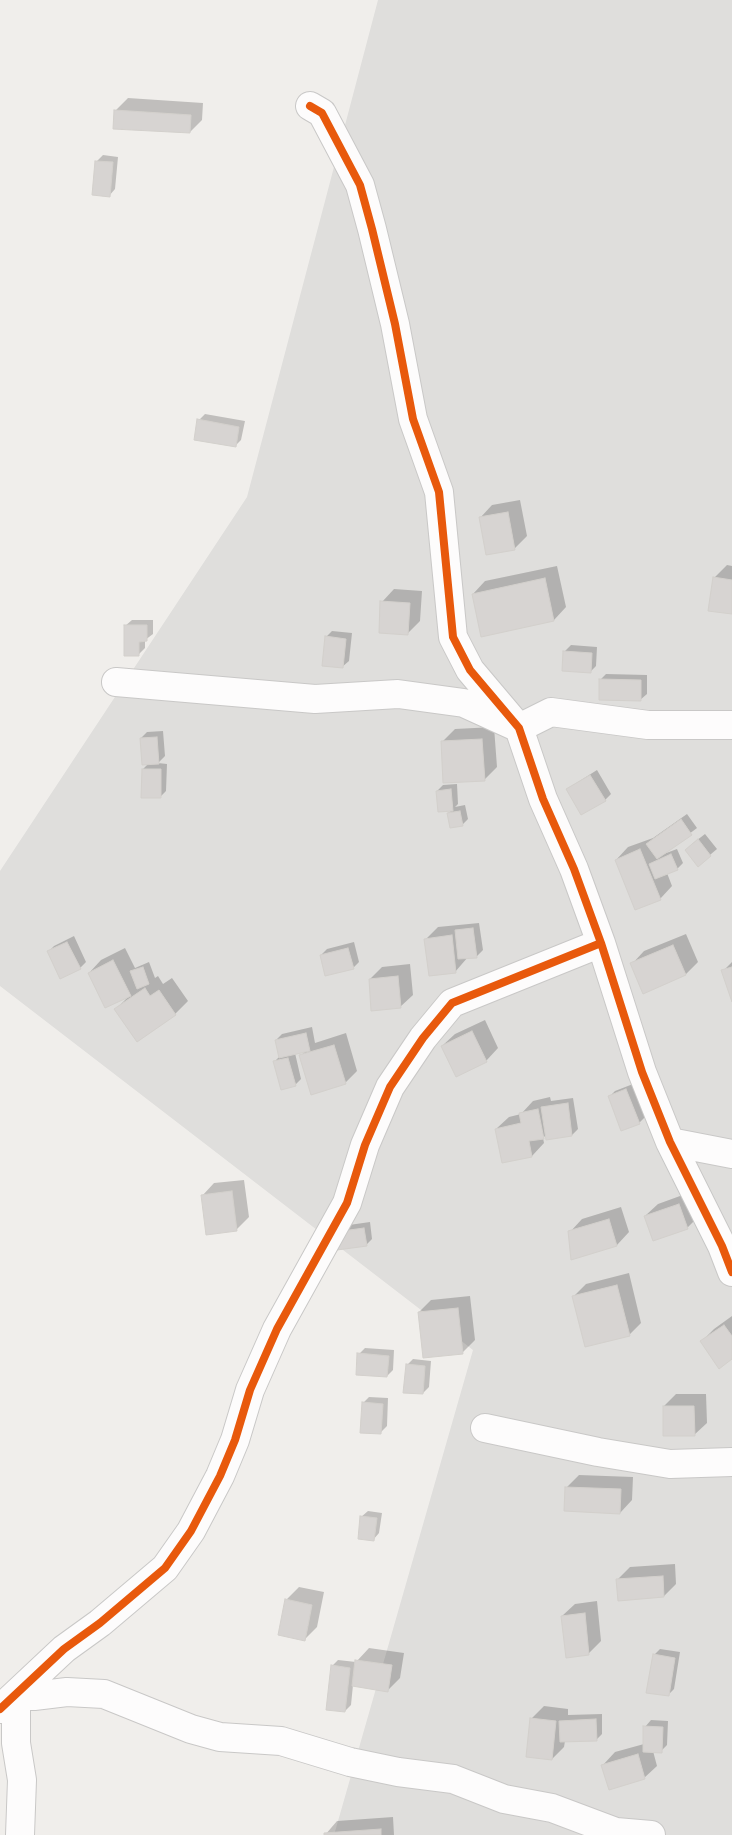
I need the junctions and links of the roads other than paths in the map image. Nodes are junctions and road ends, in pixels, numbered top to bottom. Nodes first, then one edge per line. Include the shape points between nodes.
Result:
1 (310, 106) dead end
2 (116, 682) dead end
3 (732, 726) edge
4 (519, 728) junction
5 (601, 942) junction
6 (670, 1142) junction
7 (732, 1154) edge
8 (732, 1272) edge
9 (485, 1428) dead end
10 (732, 1462) edge
11 (8, 1702) edge
12 (20, 1835) edge
13 (651, 1835) edge

1 - 4 street via 322,114 360,185 396,324 413,419 439,492 453,637 470,670
2 - 4 street via 315,699 398,694 464,703
3 - 4 street via 648,725 551,712
4 - 5 street via 542,799 574,869
5 - 6 street via 642,1072
5 - 11 street via 452,1003 423,1038 390,1087 365,1145 347,1203 277,1329 250,1390 231,1449 191,1531 165,1568 64,1649
6 - 7 street
6 - 8 street
9 - 10 street via 670,1464
11 - 12 street via 22,1780
11 - 13 street via 67,1692 104,1694 200,1732 220,1737 281,1740 350,1762 453,1779 504,1800 552,1808 616,1832

